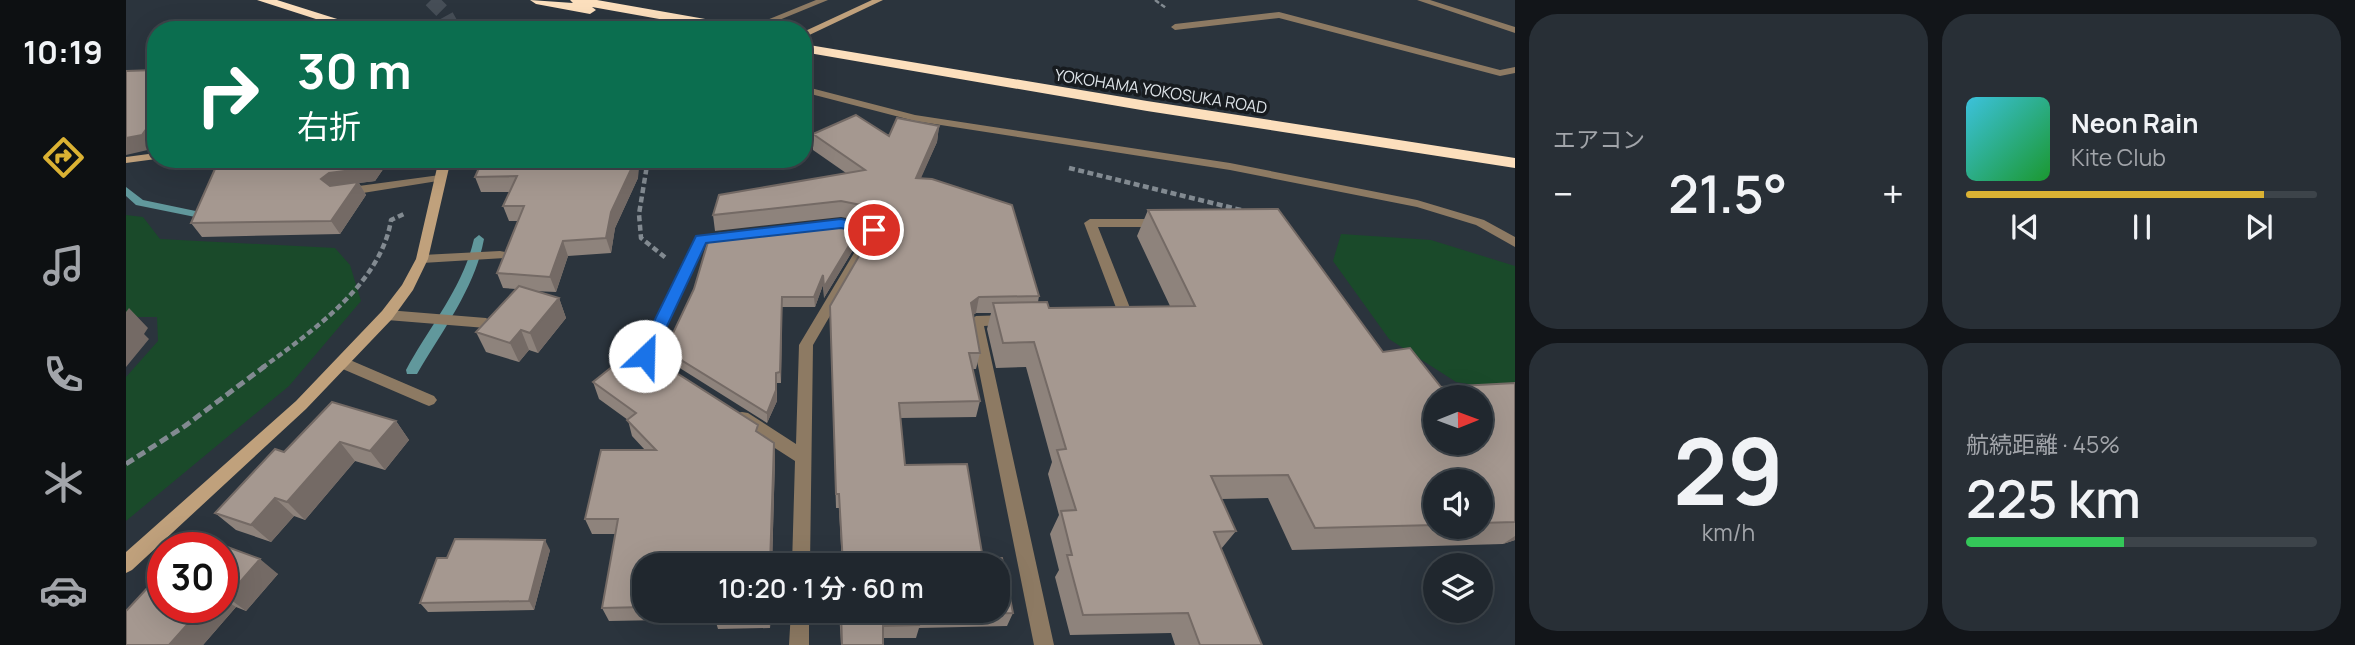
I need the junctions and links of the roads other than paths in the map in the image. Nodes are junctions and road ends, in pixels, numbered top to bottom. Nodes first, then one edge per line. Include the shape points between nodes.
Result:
1 (263, 0) edge
2 (536, 0) edge
3 (576, 0) edge
4 (824, 0) edge
5 (879, 0) edge
6 (1421, 0) edge
7 (334, 21) edge
8 (652, 21) edge
9 (696, 21) edge
10 (765, 21) edge
11 (1175, 27) dead end
12 (1515, 30) edge
13 (812, 33) edge
14 (812, 39) edge
15 (812, 49) edge
16 (929, 66) junction
17 (1515, 70) edge
18 (812, 92) edge
19 (1515, 153) edge
20 (147, 157) edge
21 (126, 160) edge
22 (1515, 163) edge
23 (442, 168) edge
24 (440, 178) junction
25 (337, 193) edge
26 (1170, 222) edge
27 (828, 225) edge
28 (739, 235) edge
29 (1515, 243) edge
30 (500, 255) dead end
31 (422, 260) junction
32 (387, 315) junction
33 (1100, 318) edge
34 (1017, 320) edge
35 (485, 323) edge
36 (343, 363) junction
37 (679, 377) edge
38 (429, 400) dead end
39 (724, 406) edge
40 (803, 457) junction
41 (801, 553) edge
42 (126, 564) edge
43 (800, 623) edge
44 (799, 645) edge
45 (1045, 645) edge

1 - 7 highway
2 - 8 highway
3 - 9 highway
4 - 10 street
5 - 13 street
6 - 12 street
11 - 17 street via 1279,15 1500,73
14 - 16 highway, YOKOHAMA YOKOSUKA ROAD
15 - 16 highway, YOKOHAMA YOKOSUKA ROAD
16 - 19 highway, YOKOHAMA YOKOSUKA ROAD
16 - 22 highway, YOKOHAMA YOKOSUKA ROAD
18 - 29 street via 854,106 961,127 1135,151 1423,205 1482,223
20 - 21 street
23 - 24 street
24 - 25 street
24 - 31 street
26 - 33 street via 1090,223 1127,318
27 - 40 street via 874,230 806,345
28 - 37 street via 701,239 645,356
30 - 31 street
31 - 32 street
32 - 35 street
32 - 36 street
34 - 45 street via 976,321
36 - 38 street
36 - 42 street
39 - 40 street
40 - 41 street
43 - 44 street

